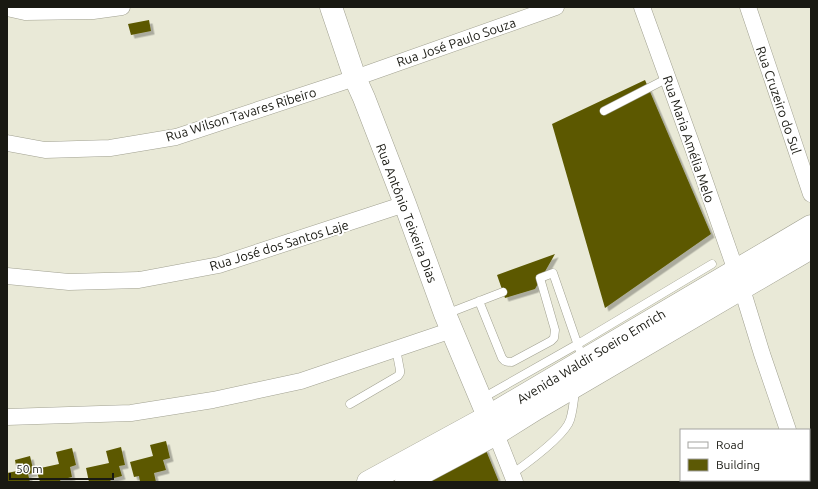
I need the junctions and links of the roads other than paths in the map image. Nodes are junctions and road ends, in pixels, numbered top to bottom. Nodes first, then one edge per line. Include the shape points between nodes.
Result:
1 (122, 7) edge
2 (331, 7) edge
3 (556, 7) edge
4 (642, 7) edge
5 (748, 7) edge
6 (7, 8) edge
7 (355, 78) junction
8 (668, 78) junction
9 (604, 111) dead end
10 (7, 143) edge
11 (811, 194) edge
12 (405, 204) junction
13 (811, 226) edge
14 (811, 248) edge
15 (712, 264) dead end
16 (7, 276) edge
17 (739, 280) junction
18 (503, 292) dead end
19 (480, 301) junction
20 (449, 322) junction
21 (396, 348) junction
22 (581, 352) junction
23 (576, 385) junction
24 (350, 404) dead end
25 (489, 416) junction
26 (7, 417) edge
27 (788, 429) edge
28 (513, 478) edge
29 (368, 482) edge
30 (406, 482) edge

1 - 6 street via 85,12 25,12
2 - 7 main road, Rua Antônio Teixeira Dias
3 - 7 street, Rua José Paulo Souza
4 - 8 street, Rua Maria Amélia Melo
5 - 11 street, Rua Cruzeiro do Sul
7 - 10 street, Rua Wilson Tavares Ribeiro via 176,137 110,148 45,150
7 - 12 main road, Rua Antônio Teixeira Dias
8 - 9 lane
8 - 17 street, Rua Maria Amélia Melo
12 - 16 street, Rua José dos Santos Laje via 219,265 139,280 69,282
12 - 20 main road, Rua Antônio Teixeira Dias
13 - 17 main road, Avenida Waldir Soeiro Emrich
14 - 17 main road, Avenida Waldir Soeiro Emrich
15 - 22 lane
17 - 22 main road, Avenida Waldir Soeiro Emrich
17 - 23 main road, Avenida Waldir Soeiro Emrich
17 - 27 street, Rua Maria Amélia Melo
18 - 19 lane
19 - 20 lane
19 - 22 lane via 502,358 504,361 512,362 554,338 555,330 540,278 553,273
20 - 21 street
20 - 25 main road, Rua Antônio Teixeira Dias
21 - 24 lane via 400,370 398,376
21 - 26 street via 301,380 213,400 131,413
22 - 25 main road, Avenida Waldir Soeiro Emrich
23 - 25 main road, Avenida Waldir Soeiro Emrich via 536,409
23 - 28 lane via 570,421 566,428
25 - 28 street, Rua Antônio Teixeira Dias
25 - 29 main road, Avenida Waldir Soeiro Emrich
25 - 30 main road, Avenida Waldir Soeiro Emrich

